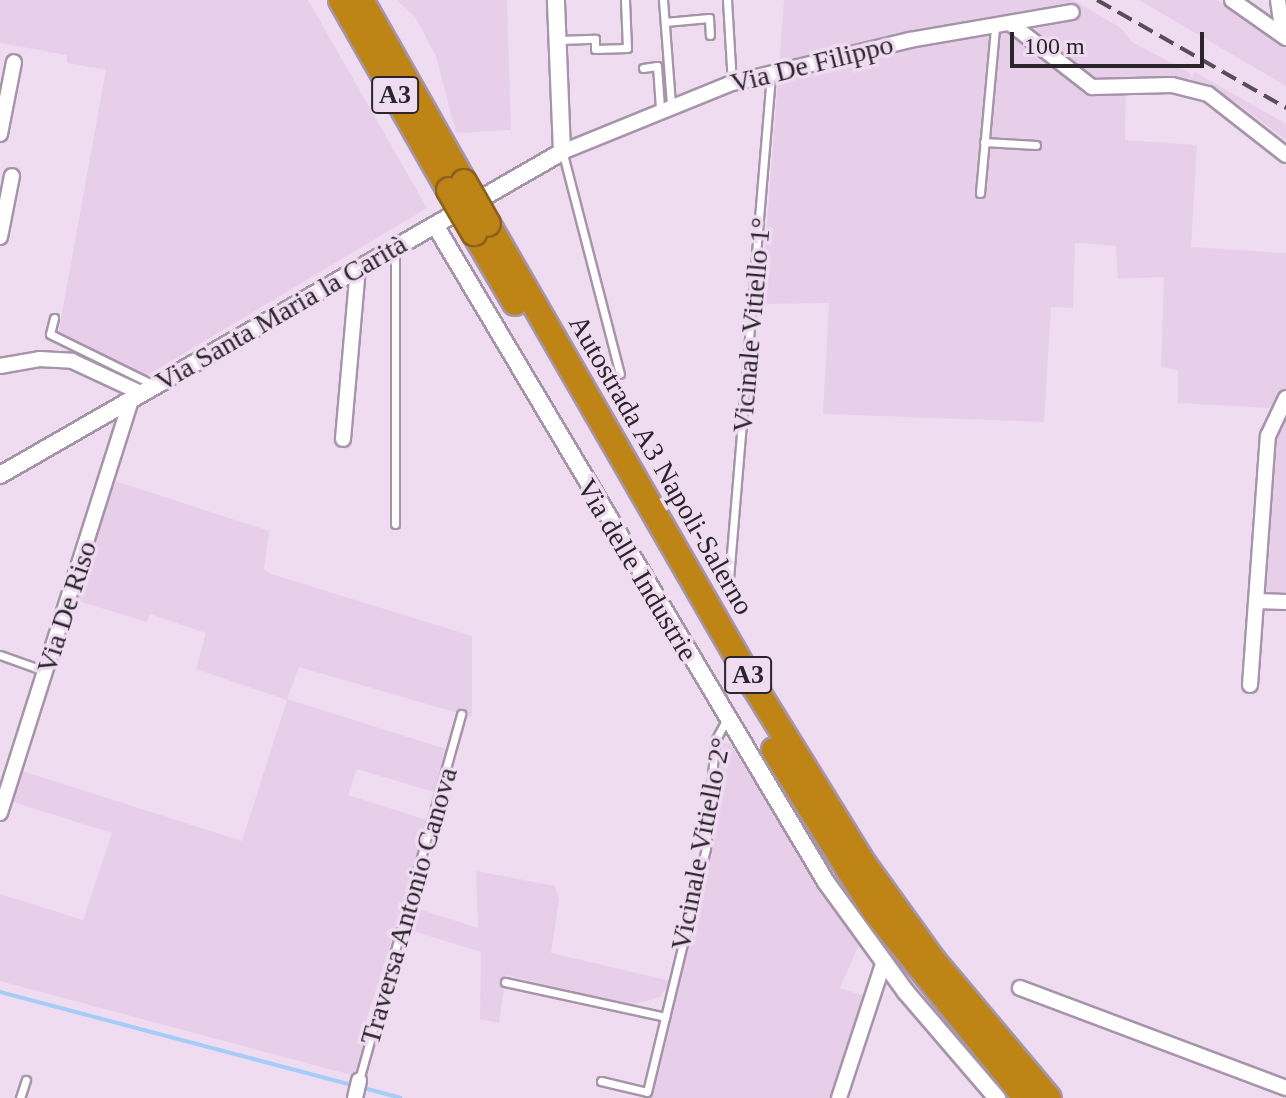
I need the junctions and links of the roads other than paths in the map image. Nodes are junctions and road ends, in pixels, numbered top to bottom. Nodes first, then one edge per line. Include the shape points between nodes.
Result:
1 (341, 0) edge
2 (361, 0) edge
3 (556, 0) edge
4 (625, 0) edge
5 (663, 0) edge
6 (727, 0) edge
7 (1232, 0) edge
8 (1278, 0) edge
9 (1072, 12) dead end
10 (665, 22) junction
11 (1011, 24) junction
12 (995, 27) junction
13 (710, 35) dead end
14 (1284, 36) edge
15 (558, 40) junction
16 (14, 62) dead end
17 (643, 68) dead end
18 (771, 72) junction
19 (732, 83) junction
20 (666, 106) junction
21 (0, 134) edge
22 (984, 142) junction
23 (1036, 145) dead end
24 (562, 152) junction
25 (1286, 155) edge
26 (11, 176) edge
27 (456, 186) junction
28 (980, 193) dead end
29 (435, 225) junction
30 (481, 228) junction
31 (0, 237) edge
32 (395, 248) junction
33 (358, 269) junction
34 (54, 318) dead end
35 (0, 366) edge
36 (620, 374) dead end
37 (142, 393) junction
38 (1286, 398) edge
39 (343, 439) dead end
40 (0, 475) edge
41 (395, 524) dead end
42 (729, 578) dead end
43 (1256, 601) junction
44 (1286, 602) edge
45 (0, 655) edge
46 (47, 671) junction
47 (1250, 685) dead end
48 (461, 714) dead end
49 (727, 718) junction
50 (0, 813) edge
51 (884, 961) junction
52 (505, 982) dead end
53 (1020, 988) dead end
54 (665, 1017) junction
55 (26, 1080) dead end
56 (601, 1081) dead end
57 (1286, 1088) edge
58 (357, 1091) edge
59 (20, 1098) edge
60 (839, 1098) edge
61 (997, 1098) edge
62 (1026, 1098) edge
63 (1049, 1098) edge

1 - 27 highway, Autostrada A3 Napoli-Salerno / A3
2 - 27 highway, Autostrada A3 Napoli-Salerno / A3
3 - 15 street
4 - 15 lane via 627,48 595,49 595,39
5 - 10 lane
6 - 19 lane
7 - 14 street
8 - 14 street
9 - 11 street, Via De Filippo
10 - 13 lane via 709,18
10 - 20 lane
11 - 12 street, Via De Filippo
11 - 25 street via 1092,87 1172,85 1208,94
12 - 18 street, Via De Filippo
12 - 22 lane
15 - 24 street
16 - 21 street
17 - 20 lane via 657,66
18 - 19 street, Via De Filippo
18 - 42 lane, Vicinale Vitiello 1°
19 - 20 street, Via De Filippo
20 - 24 street, Via De Filippo
22 - 23 lane
22 - 28 lane
24 - 29 street, Via Santa Maria la Carità
24 - 36 lane
26 - 31 street
27 - 30 highway, Autostrada A3 Napoli-Salerno / A3, bridge
29 - 32 street, Via Santa Maria la Carità
29 - 49 street, Via delle Industrie
30 - 62 highway, Autostrada A3 Napoli-Salerno / A3 via 818,827 921,974
30 - 63 highway, Autostrada A3 Napoli-Salerno / A3 via 864,864 952,985
32 - 33 street, Via Santa Maria la Carità
32 - 41 lane
33 - 37 street, Via Santa Maria la Carità
33 - 39 street
34 - 37 lane via 50,334
35 - 37 street via 39,359 72,361
37 - 40 street, Via Santa Maria la Carità
37 - 46 street, Via De Riso
38 - 43 street via 1268,436
43 - 44 street
43 - 47 street
45 - 46 lane
46 - 50 street, Via De Riso
48 - 58 lane, Traversa Antonio Canova
49 - 51 street, Via delle Industrie via 826,882
49 - 54 lane, Vicinale Vitiello 2° via 715,741 706,848
51 - 60 street
51 - 61 street, Via delle Industrie
52 - 54 lane
53 - 57 street
54 - 56 lane, Vicinale Vitiello 2° via 647,1092
55 - 59 lane

